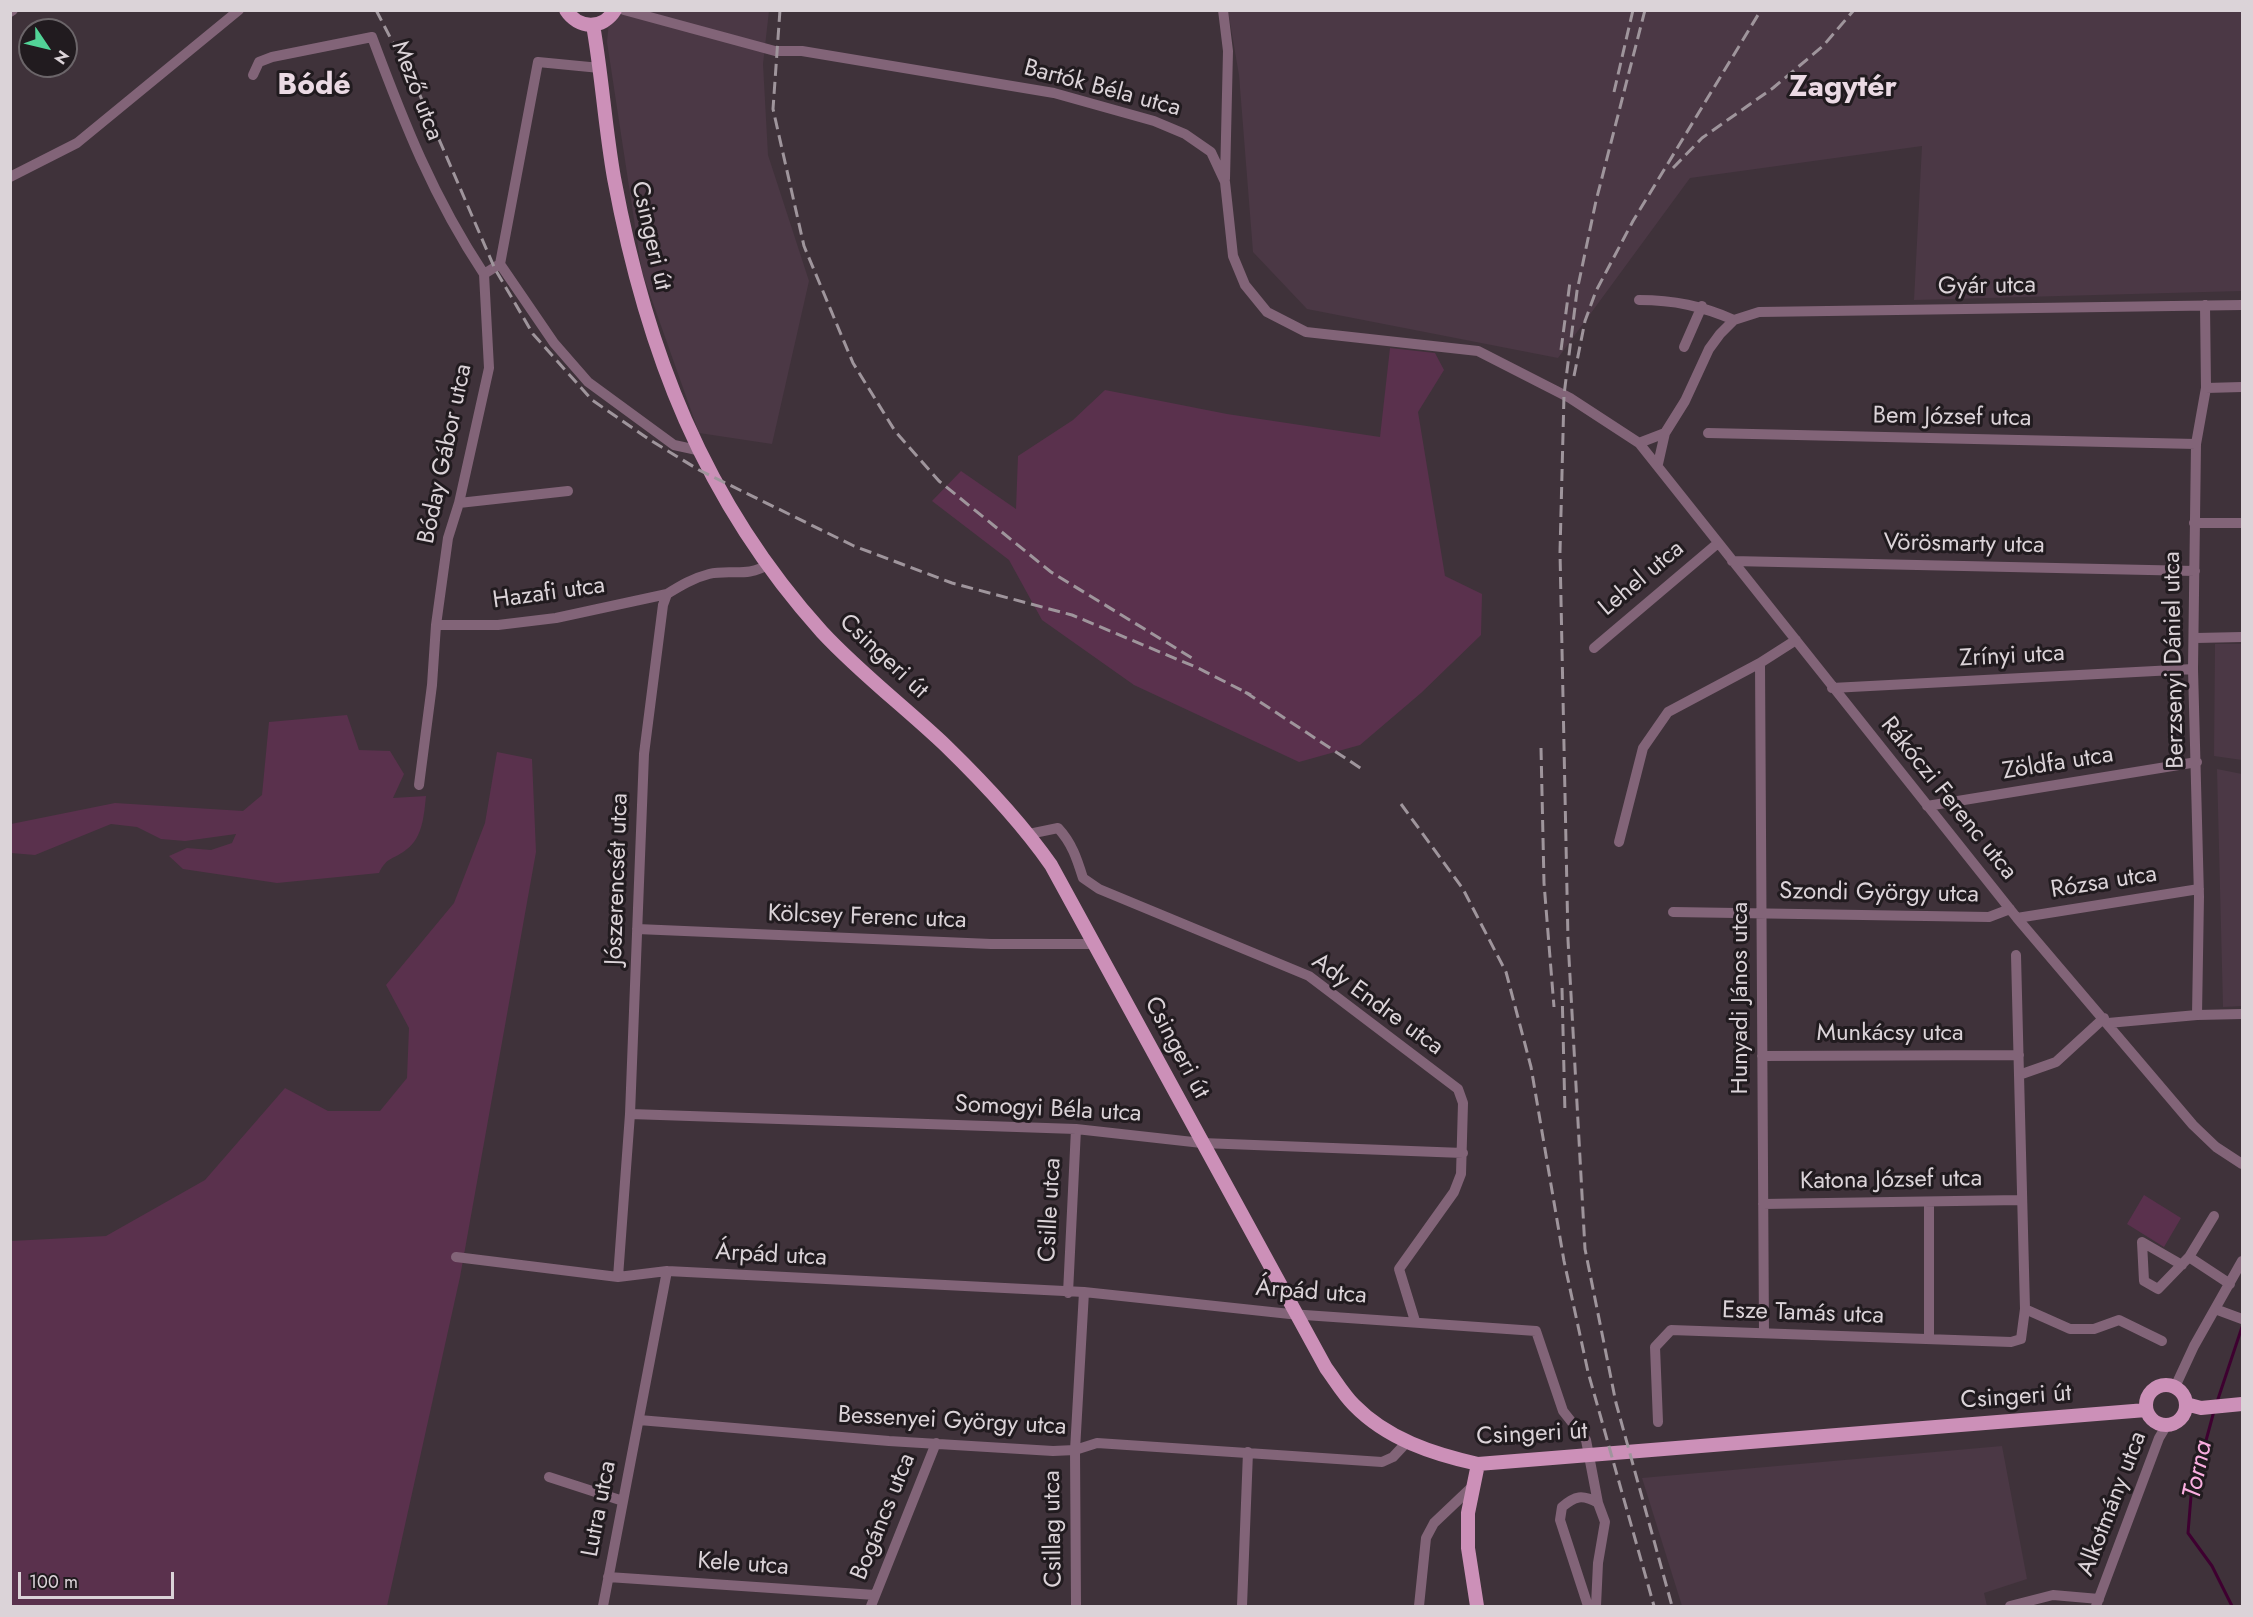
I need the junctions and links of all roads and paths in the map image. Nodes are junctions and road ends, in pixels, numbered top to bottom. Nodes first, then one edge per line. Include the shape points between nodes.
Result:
1 (239, 10) edge
2 (566, 10) edge
3 (615, 10) edge
4 (624, 10) edge
5 (1223, 10) edge
6 (593, 25) junction
7 (600, 68) junction
8 (253, 75) dead end
9 (10, 177) edge
10 (1225, 182) junction
11 (500, 264) junction
12 (484, 274) junction
13 (1639, 300) dead end
14 (2242, 304) edge
15 (2205, 305) junction
16 (1702, 306) junction
17 (1734, 320) junction
18 (1684, 347) dead end
19 (2242, 387) edge
20 (2206, 388) junction
21 (1665, 433) junction
22 (1708, 434) dead end
23 (1639, 443) junction
24 (2196, 444) junction
25 (697, 450) junction
26 (1658, 465) junction
27 (568, 491) dead end
28 (459, 503) junction
29 (2194, 523) junction
30 (2242, 523) edge
31 (1718, 543) junction
32 (1732, 561) junction
33 (769, 564) junction
34 (2195, 571) junction
35 (667, 594) junction
36 (436, 625) junction
37 (2242, 637) edge
38 (2196, 638) junction
39 (1796, 640) junction
40 (1593, 648) dead end
41 (1760, 663) junction
42 (2193, 669) junction
43 (1832, 688) junction
44 (2197, 762) junction
45 (419, 785) dead end
46 (1927, 806) junction
47 (1029, 834) junction
48 (1619, 842) dead end
49 (2199, 889) junction
50 (1673, 912) dead end
51 (1761, 913) junction
52 (2013, 913) junction
53 (638, 929) junction
54 (1095, 944) junction
55 (2016, 955) dead end
56 (2242, 1014) edge
57 (2197, 1015) junction
58 (2106, 1021) junction
59 (2019, 1055) junction
60 (1762, 1056) junction
61 (2019, 1075) junction
62 (630, 1114) junction
63 (1076, 1129) junction
64 (1202, 1143) junction
65 (1463, 1153) junction
66 (2242, 1164) edge
67 (2020, 1200) junction
68 (1929, 1202) junction
69 (1763, 1204) junction
70 (2214, 1216) dead end
71 (456, 1257) dead end
72 (2185, 1261) junction
73 (2242, 1261) edge
74 (667, 1271) junction
75 (618, 1277) junction
76 (2230, 1284) junction
77 (1084, 1292) junction
78 (1068, 1293) junction
79 (2025, 1309) junction
80 (2215, 1309) junction
81 (1296, 1314) junction
82 (2240, 1318) edge
83 (1415, 1321) junction
84 (1764, 1333) junction
85 (1929, 1339) junction
86 (2162, 1341) dead end
87 (2175, 1387) junction
88 (2186, 1404) junction
89 (2235, 1404) edge
90 (2146, 1410) junction
91 (639, 1420) junction
92 (1658, 1422) dead end
93 (2168, 1423) junction
94 (1407, 1442) junction
95 (936, 1443) junction
96 (1074, 1450) junction
97 (1248, 1452) junction
98 (1478, 1464) junction
99 (549, 1477) dead end
100 (1473, 1486) junction
101 (623, 1501) junction
102 (1598, 1503) junction
103 (608, 1577) junction
104 (875, 1595) junction
105 (2097, 1603) edge
106 (603, 1606) edge
107 (871, 1606) edge
108 (1076, 1606) edge
109 (1242, 1606) edge
110 (1419, 1606) edge
111 (1477, 1606) edge
112 (1588, 1606) edge
113 (1596, 1606) edge
114 (2010, 1606) edge

1 - 9 street via 77,143
2 - 6 main road via 579,23
3 - 6 main road via 607,20
4 - 10 street, Bartók Béla utca via 775,51 802,51 1032,89 1109,108 1185,134 1211,152
5 - 10 street via 1228,51
6 - 7 main road, Csingeri út
7 - 11 street via 538,62
7 - 25 main road, Csingeri út via 613,175 631,262 655,348
8 - 12 street, Mező utca via 259,62 272,57 372,37 432,188
10 - 23 street, Bartók Béla utca via 1233,256 1245,285 1267,312 1306,332 1478,351 1570,398
11 - 12 street
11 - 25 street via 554,343 588,382 674,445
12 - 28 street, Bóday Gábor utca via 489,368
13 - 16 street via 1675,300
14 - 15 street, Gyár utca
15 - 17 street, Gyár utca via 1759,312
15 - 20 street, Berzsenyi Dániel utca
16 - 17 street
16 - 18 street
17 - 21 street via 1709,349
19 - 20 street
20 - 24 street, Berzsenyi Dániel utca
21 - 23 street
21 - 26 street
22 - 24 street, Bem József utca
23 - 26 street, Rákóczi Ferenc utca
24 - 29 street, Berzsenyi Dániel utca
25 - 33 main road, Csingeri út
26 - 31 street, Rákóczi Ferenc utca
27 - 28 street
28 - 36 street, Bóday Gábor utca via 448,538
29 - 30 street
29 - 34 street, Berzsenyi Dániel utca
31 - 32 street, Rákóczi Ferenc utca
31 - 40 street, Lehel utca
32 - 34 street, Vörösmarty utca
32 - 39 street, Rákóczi Ferenc utca
33 - 35 street via 744,574 711,573
33 - 47 main road, Csingeri út via 822,632 947,747
34 - 38 street, Berzsenyi Dániel utca
35 - 36 street, Hazafi utca via 556,618 498,625
35 - 53 street, Jószerencsét utca via 644,754
36 - 45 street, Bóday Gábor utca
37 - 38 street
38 - 42 street, Berzsenyi Dániel utca
39 - 41 street
39 - 43 street, Rákóczi Ferenc utca
41 - 48 street via 1668,712 1642,748
41 - 51 street, Hunyadi János utca
42 - 43 street, Zrínyi utca
42 - 44 street, Berzsenyi Dániel utca
43 - 46 street, Rákóczi Ferenc utca
44 - 46 street, Zöldfa utca
44 - 49 street, Berzsenyi Dániel utca
46 - 52 street, Rákóczi Ferenc utca
47 - 54 main road, Csingeri út
47 - 65 street, Ady Endre utca via 1058,828 1076,855 1083,878 1099,889 1309,976 1340,998 1458,1089 1463,1103
49 - 52 street, Rózsa utca
49 - 57 street, Berzsenyi Dániel utca
50 - 51 street, Szondi György utca
51 - 52 street, Szondi György utca via 1989,917
51 - 60 street, Hunyadi János utca
52 - 58 street, Rákóczi Ferenc utca
53 - 54 street, Kölcsey Ferenc utca via 991,944
53 - 62 street, Jószerencsét utca
54 - 64 main road, Csingeri út
55 - 59 street
56 - 57 street
57 - 58 street
58 - 61 street via 2056,1062
58 - 66 street, Rákóczi Ferenc utca via 2193,1125
59 - 60 street, Munkácsy utca
59 - 61 street
60 - 69 street, Hunyadi János utca
61 - 67 street
62 - 63 street, Somogyi Béla utca
62 - 75 street, Jószerencsét utca
63 - 64 street, Somogyi Béla utca
63 - 78 street, Csille utca
64 - 65 street, Somogyi Béla utca
64 - 81 main road, Csingeri út
65 - 83 street, Ady Endre utca via 1454,1192 1399,1269
67 - 68 street, Katona József utca
67 - 79 street
68 - 69 street, Katona József utca
68 - 85 street
69 - 84 street, Hunyadi János utca
70 - 72 street
71 - 75 street, Árpád utca
72 - 72 street via 2158,1289 2144,1281 2142,1242
72 - 76 street
73 - 76 street
74 - 75 street, Árpád utca
74 - 78 street, Árpád utca
74 - 91 street
76 - 80 street
77 - 78 street, Árpád utca
77 - 81 street, Árpád utca
77 - 96 street
79 - 85 street, Esze Tamás utca via 2021,1339
79 - 86 street via 2070,1329 2094,1329 2119,1320
80 - 82 street
80 - 87 street
81 - 83 street, Árpád utca
81 - 94 main road, Csingeri út via 1326,1368 1353,1405
83 - 102 street, Árpád utca via 1536,1331 1563,1411 1586,1440
84 - 85 street, Esze Tamás utca
84 - 92 street, Esze Tamás utca via 1671,1330 1655,1347
87 - 88 main road via 2184,1394
87 - 90 main road via 2163,1386 2154,1391 2146,1401
88 - 89 main road via 2201,1408
88 - 93 main road via 2181,1416
90 - 93 main road via 2152,1421
90 - 98 main road, Csingeri út
91 - 95 street, Bessenyei György utca
91 - 101 street, Lutra utca
93 - 105 street, Alkotmány utca
94 - 97 street, Bessenyei György utca via 1382,1462
94 - 98 main road, Csingeri út
95 - 96 street, Bessenyei György utca
95 - 104 street, Bogáncs utca
96 - 97 street, Bessenyei György utca via 1097,1443
96 - 108 street, Csillag utca
97 - 109 street
98 - 100 main road
99 - 101 street
100 - 110 street via 1434,1523 1426,1538
100 - 111 main road via 1468,1548
101 - 103 street, Lutra utca
102 - 112 street via 1578,1496 1562,1507 1560,1520
102 - 113 street via 1605,1522
103 - 104 street, Kele utca
103 - 106 street, Lutra utca
104 - 107 street, Bogáncs utca
105 - 114 street, Alkotmány utca via 2052,1595

